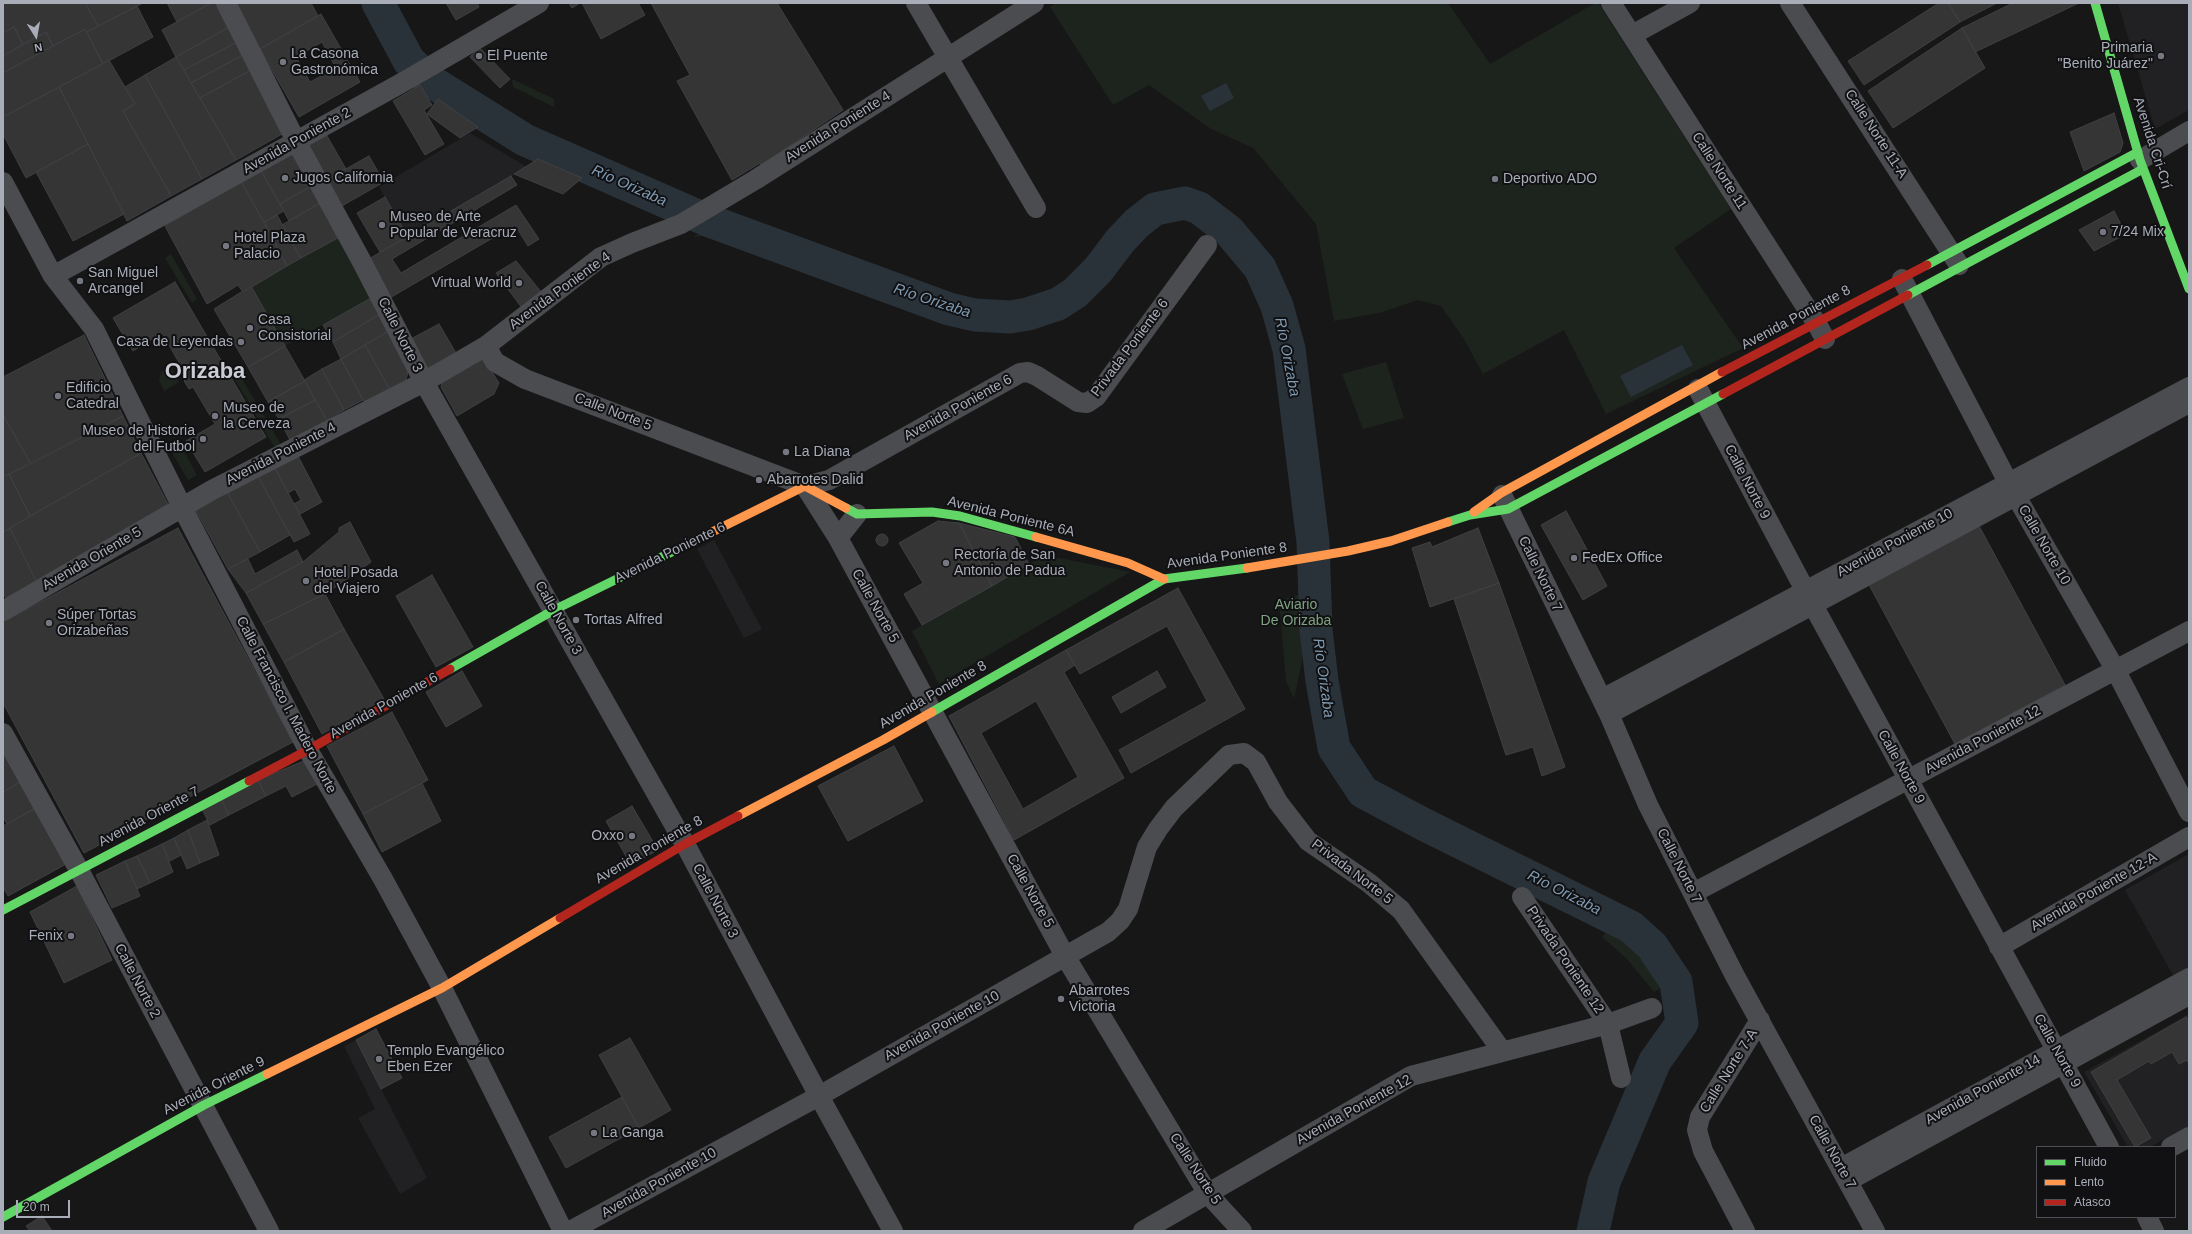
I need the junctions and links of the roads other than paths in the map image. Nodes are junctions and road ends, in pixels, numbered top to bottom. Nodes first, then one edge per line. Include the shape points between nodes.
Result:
1 (226, 3) edge
2 (539, 3) edge
3 (916, 3) edge
4 (1034, 3) edge
5 (1611, 3) edge
6 (1690, 3) edge
7 (1790, 3) edge
8 (2095, 3) edge
9 (1632, 35) junction
10 (948, 57) junction
11 (2189, 131) edge
12 (296, 141) junction
13 (2140, 160) junction
14 (4, 186) edge
15 (1036, 208) dead end
16 (1207, 245) dead end
17 (1956, 258) junction
18 (53, 276) junction
19 (1905, 286) junction
20 (2189, 289) edge
21 (1821, 331) junction
22 (486, 346) junction
23 (1036, 376) joint
24 (424, 382) junction
25 (1696, 385) junction
26 (2189, 386) edge
27 (2189, 403) edge
28 (1706, 404) junction
29 (805, 486) junction
30 (2012, 488) junction
31 (1505, 501) junction
32 (182, 507) junction
33 (857, 514) junction
34 (1470, 515) junction
35 (838, 538) junction
36 (1164, 579) junction
37 (1809, 598) junction
38 (554, 610) junction
39 (3, 611) edge
40 (2189, 631) edge
41 (2115, 669) junction
42 (1605, 706) junction
43 (932, 710) junction
44 (3, 733) edge
45 (308, 750) junction
46 (1244, 753) joint
47 (1909, 780) junction
48 (2189, 812) edge
49 (2189, 837) edge
50 (685, 844) junction
51 (79, 870) junction
52 (1693, 893) junction
53 (1522, 896) dead end
54 (3, 910) edge
55 (2000, 947) junction
56 (1065, 956) junction
57 (2189, 978) edge
58 (442, 988) junction
59 (2189, 995) edge
60 (1652, 1008) dead end
61 (1760, 1020) junction
62 (1608, 1024) junction
63 (1502, 1051) junction
64 (2060, 1058) junction
65 (1622, 1078) dead end
66 (819, 1096) junction
67 (204, 1105) junction
68 (2189, 1137) edge
69 (2109, 1146) edge
70 (2173, 1146) edge
71 (1845, 1174) junction
72 (1208, 1194) junction
73 (3, 1216) edge
74 (2148, 1218) edge
75 (269, 1231) edge
76 (564, 1231) edge
77 (570, 1231) edge
78 (893, 1231) edge
79 (1143, 1231) edge
80 (1242, 1231) edge
81 (1745, 1231) edge
82 (1875, 1231) edge
83 (2154, 1231) edge

1 - 12 street, Calle Norte 3
2 - 12 street, Avenida Poniente 2
3 - 10 street
4 - 10 street, Avenida Poniente 4
5 - 9 street, Calle Norte 11
6 - 9 street
7 - 17 street, Calle Norte 11-A
8 - 13 street, Avenida Cri-Crí
9 - 21 street, Calle Norte 11
10 - 15 street
10 - 22 street, Avenida Poniente 4 via 681,224 601,257
11 - 13 street
12 - 18 street, Avenida Poniente 2
12 - 24 street, Calle Norte 3
13 - 17 street, Avenida Poniente 8
13 - 17 street, Avenida Poniente 8
13 - 20 street, Avenida Cri-Crí
14 - 18 street, Calle Francisco I. Madero Norte
16 - 23 street, Privada Poniente 6 via 1096,397 1087,403 1078,402
17 - 19 street, Avenida Poniente 8
17 - 19 street, Avenida Poniente 8
18 - 32 street, Calle Francisco I. Madero Norte via 94,329
19 - 21 street, Avenida Poniente 8
19 - 21 street, Avenida Poniente 8
19 - 30 street, Calle Norte 10
21 - 25 street, Avenida Poniente 8
21 - 28 street, Avenida Poniente 8
22 - 24 street, Avenida Poniente 4
22 - 29 street, Calle Norte 5 via 495,362 526,379
23 - 29 street, Avenida Poniente 6 via 1028,372 1020,373 829,480
24 - 32 street, Avenida Poniente 4
24 - 38 street, Calle Norte 3
25 - 28 street, Calle Norte 9
25 - 31 street, Avenida Poniente 8
26 - 30 street, Avenida Poniente 10
27 - 30 street, Avenida Poniente 10
28 - 31 street, Avenida Poniente 8
28 - 37 street, Calle Norte 9
29 - 33 street, Avenida Poniente 6A
29 - 35 street, Calle Norte 5
29 - 38 street, Avenida Poniente 6
30 - 37 street, Avenida Poniente 10
30 - 41 street, Calle Norte 10
31 - 34 street, Avenida Poniente 8
31 - 34 street, Avenida Poniente 8
31 - 42 street, Calle Norte 7
32 - 39 street, Avenida Oriente 5
32 - 45 street, Calle Francisco I. Madero Norte
33 - 35 street
33 - 36 street, Avenida Poniente 6A via 932,512 960,516 1128,563
34 - 36 street, Avenida Poniente 8 via 1391,542 1348,551 1283,563
35 - 43 street, Calle Norte 5
36 - 43 street, Avenida Poniente 8
37 - 42 street, Avenida Poniente 10
37 - 47 street, Calle Norte 9
38 - 45 street, Avenida Poniente 6
38 - 50 street, Calle Norte 3
40 - 41 street, Avenida Poniente 12
41 - 47 street, Avenida Poniente 12
41 - 48 street, Calle Norte 10
42 - 52 street, Calle Norte 7 via 1648,805
43 - 50 street, Avenida Poniente 8 via 883,740
43 - 56 street, Calle Norte 5
44 - 51 street, Calle Norte 2
45 - 51 street, Avenida Oriente 7
45 - 58 street, Calle Francisco I. Madero Norte via 383,879
46 - 56 street, Avenida Poniente 10 via 1229,755 1174,808 1158,829 1147,847 1134,894 1120,921 1108,932
46 - 63 street, Privada Norte 5 via 1256,762 1278,802 1308,841 1369,883 1401,910
47 - 52 street, Avenida Poniente 12
47 - 55 street, Calle Norte 9
49 - 55 street, Avenida Poniente 12-A
50 - 58 street, Avenida Poniente 8
50 - 66 street, Calle Norte 3
51 - 54 street, Avenida Oriente 7
51 - 67 street, Calle Norte 2
52 - 61 street, Calle Norte 7
53 - 62 street, Privada Poniente 12
55 - 64 street, Calle Norte 9
56 - 66 street, Avenida Poniente 10
56 - 72 street, Calle Norte 5
57 - 64 street, Avenida Poniente 14
58 - 67 street, Avenida Oriente 9
58 - 76 street, Calle Francisco I. Madero Norte
59 - 64 street, Avenida Poniente 14
60 - 62 street, Avenida Poniente 12
61 - 71 street, Calle Norte 7
61 - 81 street, Calle Norte 7-A via 1704,1110 1697,1130 1703,1151
62 - 63 street, Avenida Poniente 12
62 - 65 street
63 - 72 street, Avenida Poniente 12 via 1406,1079
64 - 69 street, Calle Norte 9
64 - 71 street, Avenida Poniente 14
66 - 77 street, Avenida Poniente 10
66 - 78 street, Calle Norte 3
67 - 73 street, Avenida Oriente 9
67 - 75 street, Calle Norte 2
68 - 70 street
71 - 82 street, Calle Norte 7
72 - 79 street, Avenida Poniente 12
72 - 80 street, Calle Norte 5
74 - 83 street

